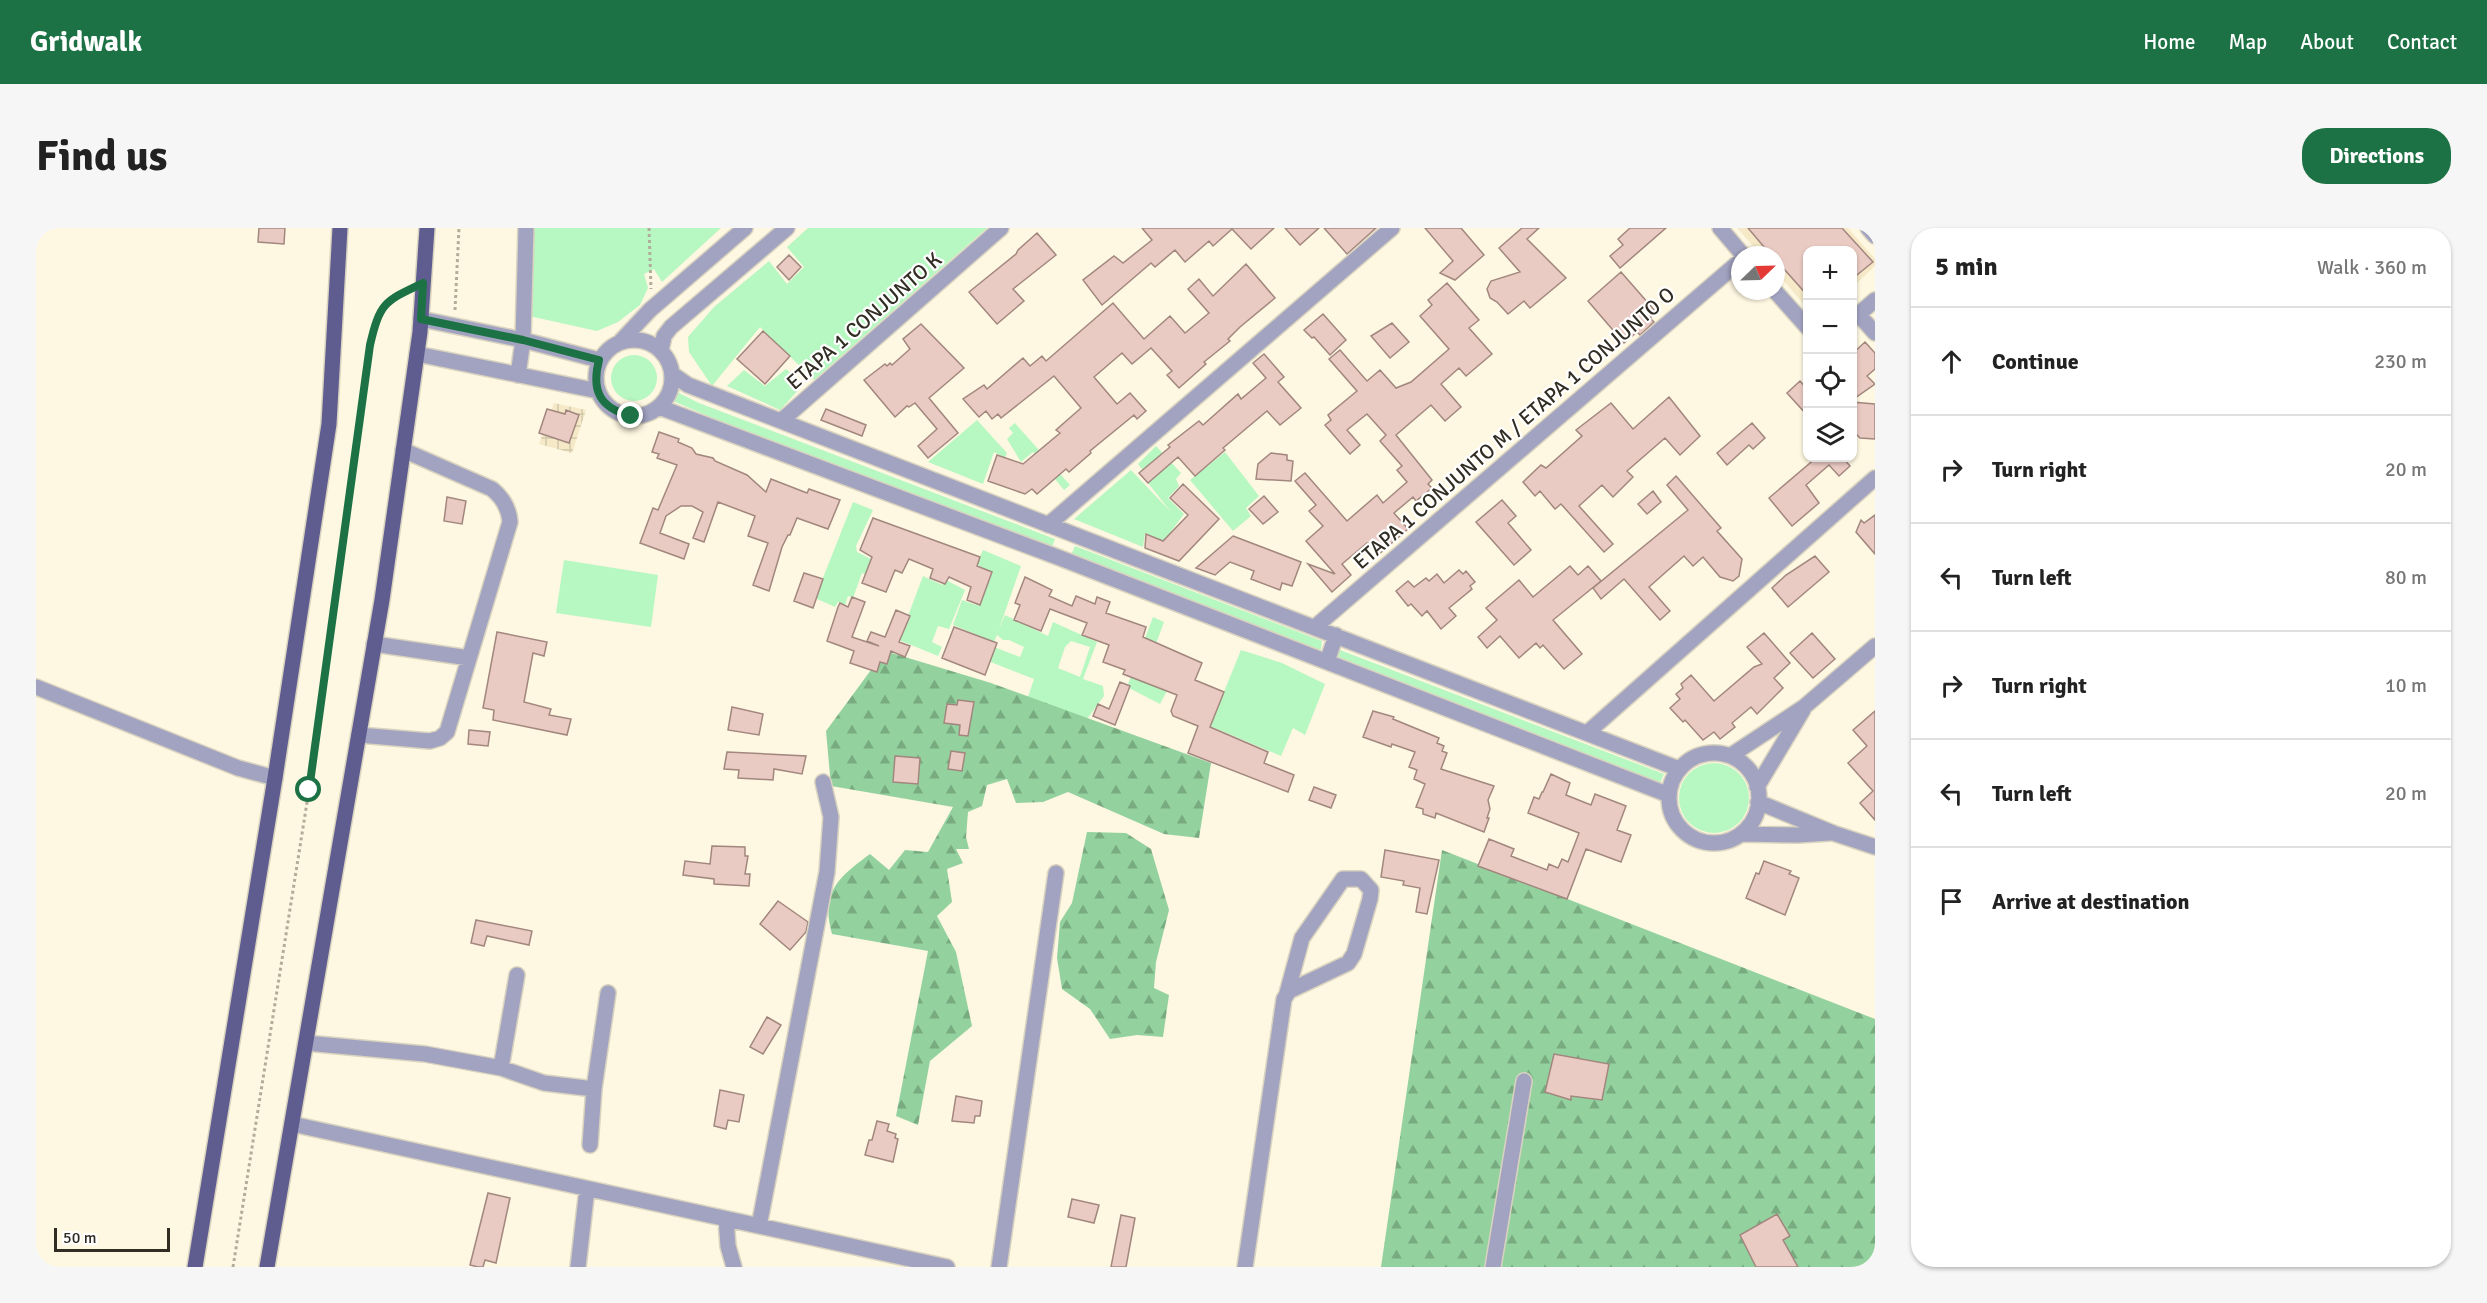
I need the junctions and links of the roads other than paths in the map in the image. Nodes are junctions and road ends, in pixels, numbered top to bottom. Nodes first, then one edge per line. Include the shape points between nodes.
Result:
1 (340, 228) edge
2 (427, 228) edge
3 (526, 228) edge
4 (746, 228) edge
5 (787, 228) edge
6 (1001, 228) edge
7 (1392, 228) edge
8 (1720, 228) edge
9 (1868, 228) edge
10 (1875, 237) edge
11 (1735, 246) edge
12 (1731, 269) edge
13 (1783, 300) edge
14 (1875, 300) edge
15 (1857, 316) edge
16 (1857, 318) edge
17 (421, 319) junction
18 (1803, 322) edge
19 (1875, 333) edge
20 (523, 340) junction
21 (621, 341) junction
22 (661, 351) junction
23 (417, 354) junction
24 (599, 360) junction
25 (672, 374) junction
26 (518, 375) junction
27 (597, 391) junction
28 (658, 407) junction
29 (781, 421) junction
30 (403, 450) junction
31 (1875, 478) edge
32 (1048, 525) junction
33 (1069, 534) junction
34 (1060, 558) junction
35 (1315, 627) junction
36 (1336, 635) junction
37 (374, 644) junction
38 (1875, 646) edge
39 (469, 658) junction
40 (1327, 662) junction
41 (36, 687) edge
42 (1804, 707) junction
43 (1587, 733) junction
44 (359, 735) junction
45 (1730, 756) junction
46 (1679, 769) junction
47 (275, 777) junction
48 (823, 782) dead end
49 (1758, 794) junction
50 (1669, 795) junction
51 (1833, 833) junction
52 (1741, 834) junction
53 (1875, 847) edge
54 (1056, 873) dead end
55 (517, 975) dead end
56 (608, 993) dead end
57 (1287, 993) junction
58 (306, 1043) junction
59 (501, 1068) junction
60 (1524, 1081) dead end
61 (594, 1089) junction
62 (292, 1124) junction
63 (590, 1145) dead end
64 (587, 1189) junction
65 (726, 1219) junction
66 (759, 1226) junction
67 (195, 1267) edge
68 (267, 1267) edge
69 (578, 1267) edge
70 (734, 1267) edge
71 (947, 1267) edge
72 (999, 1267) edge
73 (1245, 1267) edge
74 (1493, 1267) edge

1 - 47 main road via 329,424
2 - 17 main road
3 - 20 street
4 - 21 street via 650,310
5 - 22 street via 671,327
6 - 29 street, ETAPA 1 CONJUNTO K
7 - 32 street
8 - 11 street
9 - 10 street
12 - 35 street, ETAPA 1 CONJUNTO M / ETAPA 1 CONJUNTO O
13 - 18 street
14 - 15 street
16 - 19 street
17 - 20 street
17 - 23 main road
20 - 24 street
20 - 26 street
21 - 22 street via 636,339
21 - 24 street via 608,348
22 - 25 street
23 - 26 street
23 - 30 main road
24 - 27 street via 595,375
25 - 28 street via 667,398
25 - 29 street via 688,385
26 - 27 street
27 - 28 street via 605,404 631,416
28 - 34 street
29 - 32 street
30 - 37 main road
30 - 39 street via 492,489 510,513
31 - 43 street
32 - 33 street
33 - 34 street
33 - 35 street
34 - 40 street
35 - 36 street
36 - 40 street
36 - 43 street
37 - 39 street
37 - 44 main road
38 - 42 street
39 - 44 street via 447,732 440,738 430,741
40 - 50 street
41 - 47 street via 238,768
42 - 45 street
42 - 49 street
43 - 46 street
44 - 58 main road
45 - 46 street via 1702,754
45 - 49 street via 1751,774
46 - 50 street
47 - 67 main road
48 - 66 street via 831,818 827,872
49 - 51 street
49 - 52 street via 1753,819
50 - 52 street via 1670,810 1687,834 1700,841 1721,842
51 - 52 street
51 - 53 street
54 - 72 street
55 - 59 street
56 - 61 street
57 - 57 street via 1351,960 1370,899 1371,890 1361,879 1343,879 1302,938
57 - 73 street
58 - 59 street via 425,1054
58 - 62 main road
59 - 61 street via 544,1083
60 - 74 street
61 - 63 street
62 - 64 street
62 - 68 main road
64 - 65 street
64 - 69 street
65 - 66 street
65 - 70 street
66 - 71 street

